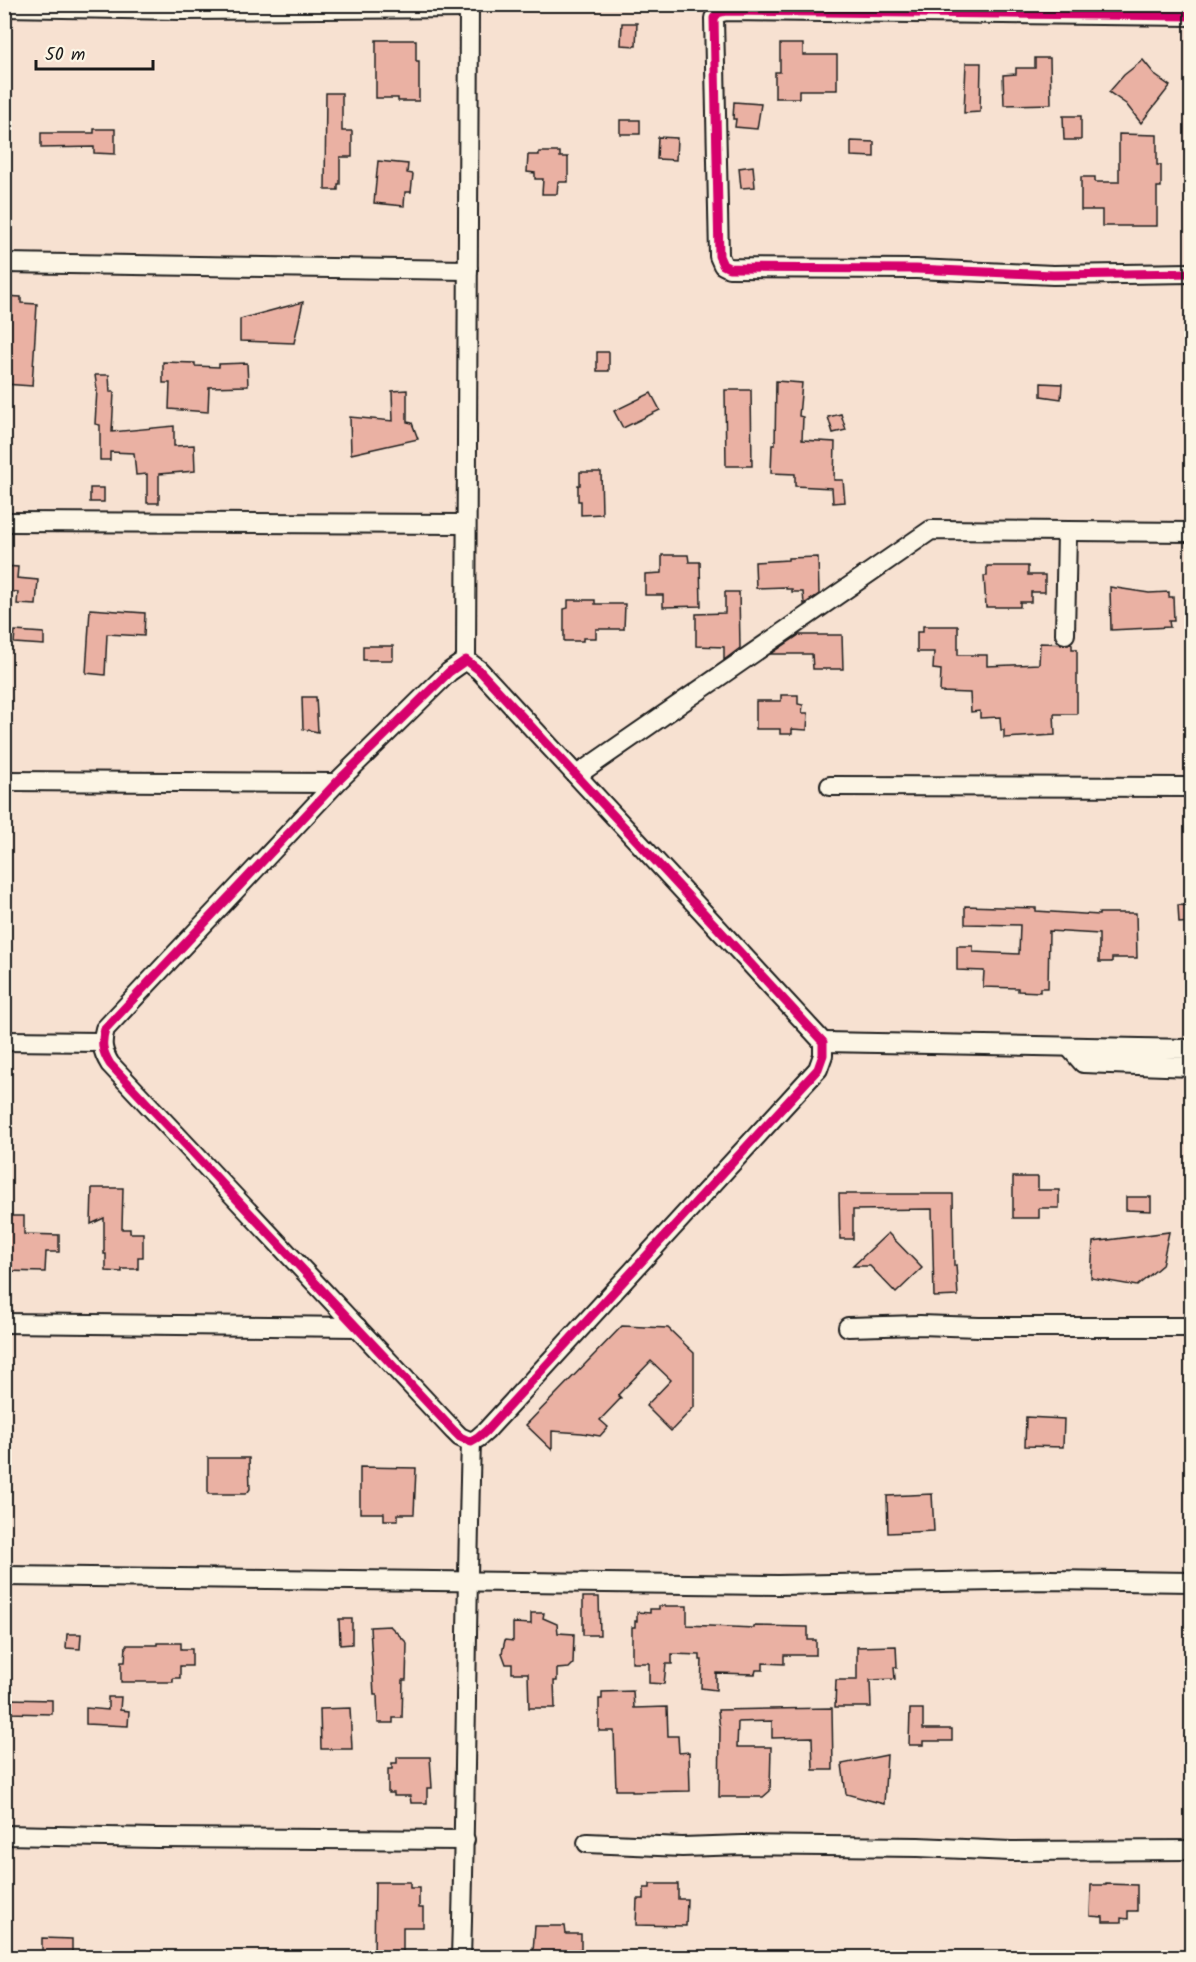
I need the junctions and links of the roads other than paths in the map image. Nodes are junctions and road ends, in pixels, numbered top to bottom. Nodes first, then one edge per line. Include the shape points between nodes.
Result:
1 (470, 6) edge
2 (4, 7) edge
3 (1191, 16) edge
4 (4, 263) edge
5 (468, 270) junction
6 (1191, 273) edge
7 (4, 522) edge
8 (466, 524) junction
9 (1067, 531) junction
10 (1191, 532) edge
11 (1065, 634) dead end
12 (466, 660) junction
13 (577, 775) junction
14 (4, 781) edge
15 (336, 783) junction
16 (830, 786) dead end
17 (1191, 787) edge
18 (4, 1041) edge
19 (101, 1042) junction
20 (823, 1042) junction
21 (1069, 1047) junction
22 (1191, 1049) edge
23 (1191, 1067) edge
24 (4, 1323) edge
25 (357, 1327) junction
26 (848, 1327) dead end
27 (1191, 1328) edge
28 (471, 1442) junction
29 (4, 1576) edge
30 (467, 1581) junction
31 (1191, 1582) edge
32 (4, 1835) edge
33 (465, 1840) junction
34 (587, 1843) dead end
35 (1191, 1850) edge
36 (461, 1958) edge

1 - 2 street via 181,10
1 - 5 street
3 - 6 street via 726,11 714,18 719,256 723,265 1053,275
4 - 5 street
5 - 8 street
7 - 8 street
8 - 12 street
9 - 10 street
9 - 11 street
9 - 13 street via 931,530
12 - 13 street
12 - 15 street
13 - 20 street
14 - 15 street
15 - 19 street via 105,1029
16 - 17 street
18 - 19 street
19 - 25 street via 110,1064
20 - 21 street
20 - 28 street via 818,1070 486,1431
21 - 22 street
21 - 23 street via 1083,1063
24 - 25 street
25 - 28 street via 454,1431
26 - 27 street
28 - 30 street
29 - 30 street
30 - 31 street via 778,1585 1049,1580
30 - 33 street
32 - 33 street
33 - 36 street
34 - 35 street via 918,1846 1011,1851

